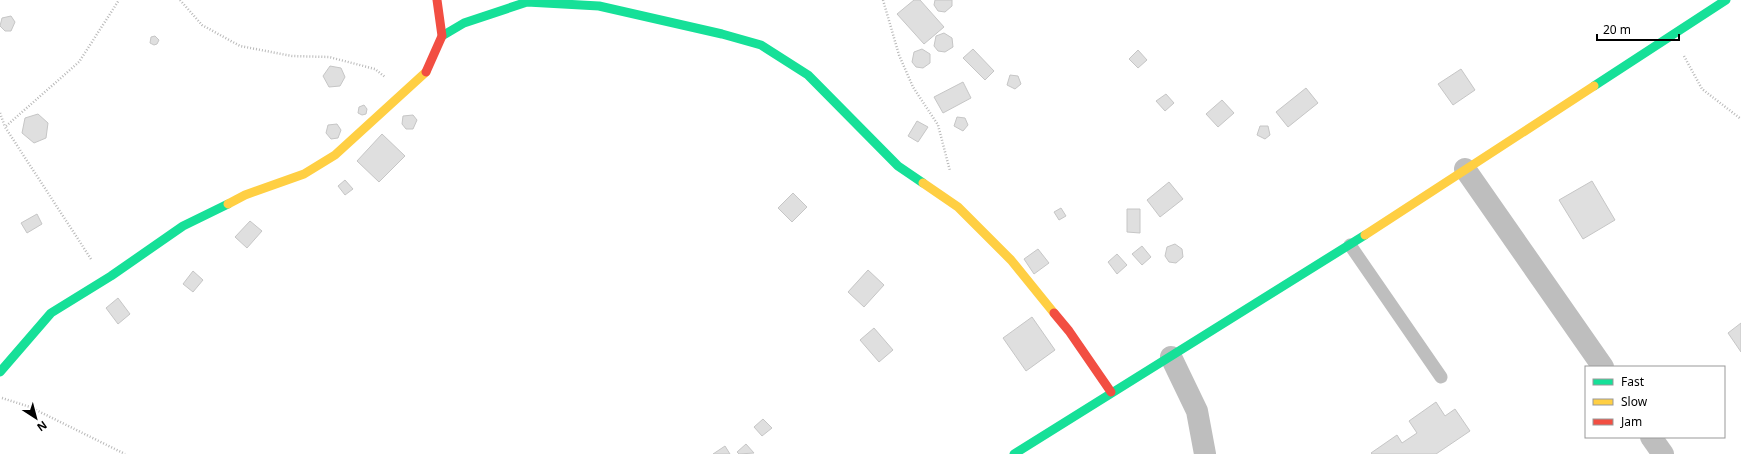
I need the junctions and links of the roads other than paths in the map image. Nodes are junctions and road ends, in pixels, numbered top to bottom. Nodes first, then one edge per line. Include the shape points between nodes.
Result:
1 (437, 0) edge
2 (1726, 0) edge
3 (442, 36) junction
4 (1466, 169) junction
5 (1350, 245) junction
6 (1171, 357) junction
7 (1602, 366) edge
8 (0, 372) edge
9 (1441, 377) dead end
10 (1111, 392) junction
11 (1652, 438) edge
12 (1014, 454) edge
13 (1205, 454) edge
14 (1663, 454) edge

1 - 3 street
2 - 4 street
3 - 8 street via 427,71 335,155 304,174 245,196 182,226 105,280 51,313
3 - 10 street via 464,23 527,2 599,6 722,34 761,46 808,75 898,166 958,206 1011,260 1069,331
4 - 5 street
4 - 7 street
5 - 6 street
5 - 9 lane
6 - 10 street
6 - 13 street via 1197,411
10 - 12 street
11 - 14 street

